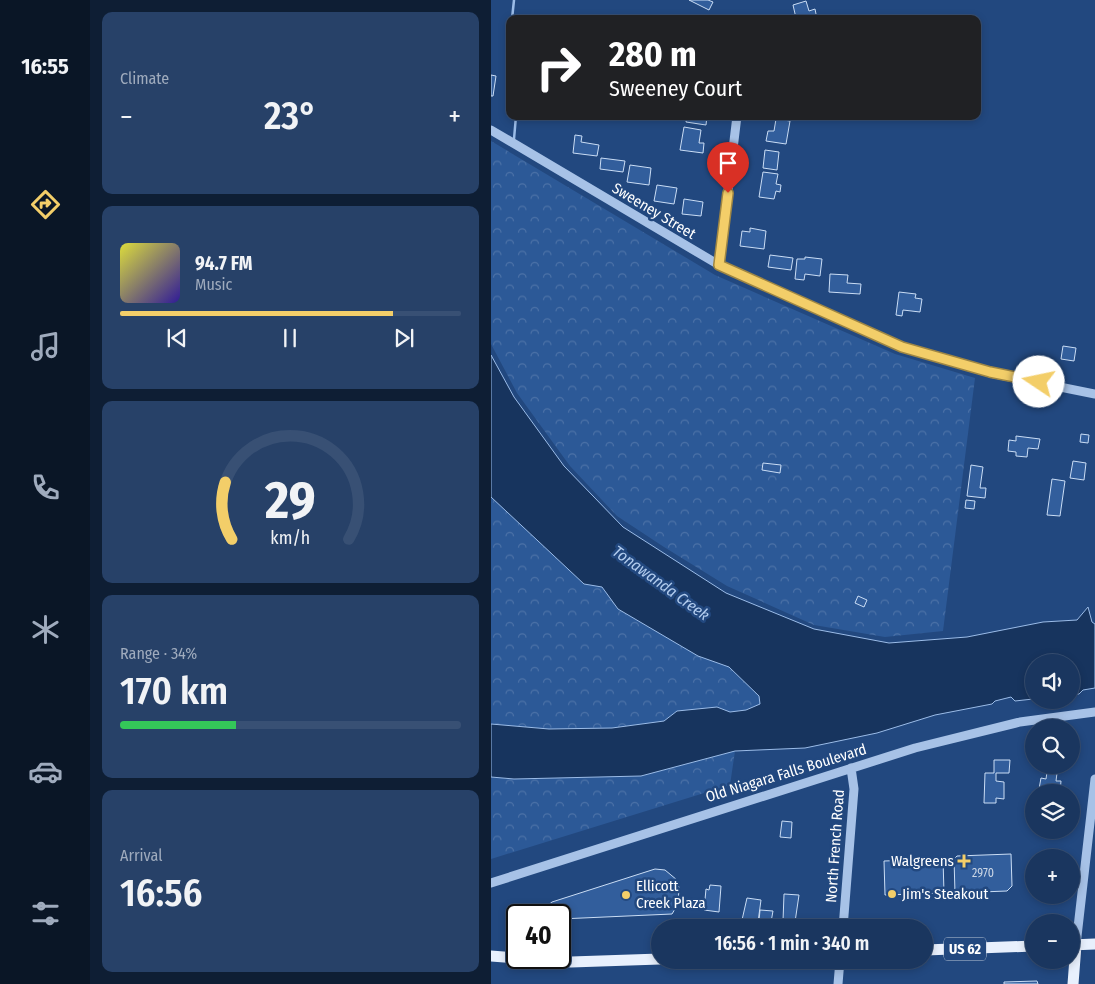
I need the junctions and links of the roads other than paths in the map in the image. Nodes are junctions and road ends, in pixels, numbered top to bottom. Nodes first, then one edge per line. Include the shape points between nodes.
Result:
1 (737, 120) edge
2 (491, 130) edge
3 (719, 265) junction
4 (1095, 394) edge
5 (1095, 712) edge
6 (851, 768) junction
7 (1095, 779) edge
8 (491, 883) edge
9 (1078, 914) edge
10 (844, 919) edge
11 (1095, 944) edge
12 (1080, 945) edge
13 (1025, 946) edge
14 (933, 950) edge
15 (491, 956) edge
16 (651, 959) edge
17 (839, 969) edge
18 (1073, 969) edge
19 (837, 984) edge
20 (1073, 984) edge

1 - 3 street
2 - 3 street, Sweeney Street
3 - 4 street, Sweeney Street via 902,347 990,372
5 - 6 street, Old Niagara Falls Boulevard via 984,729
6 - 8 street, Old Niagara Falls Boulevard
6 - 10 street, North French Road via 854,789
7 - 9 street
11 - 12 main road
13 - 14 main road, US 62
15 - 16 main road via 571,962
17 - 19 street
18 - 20 main road

